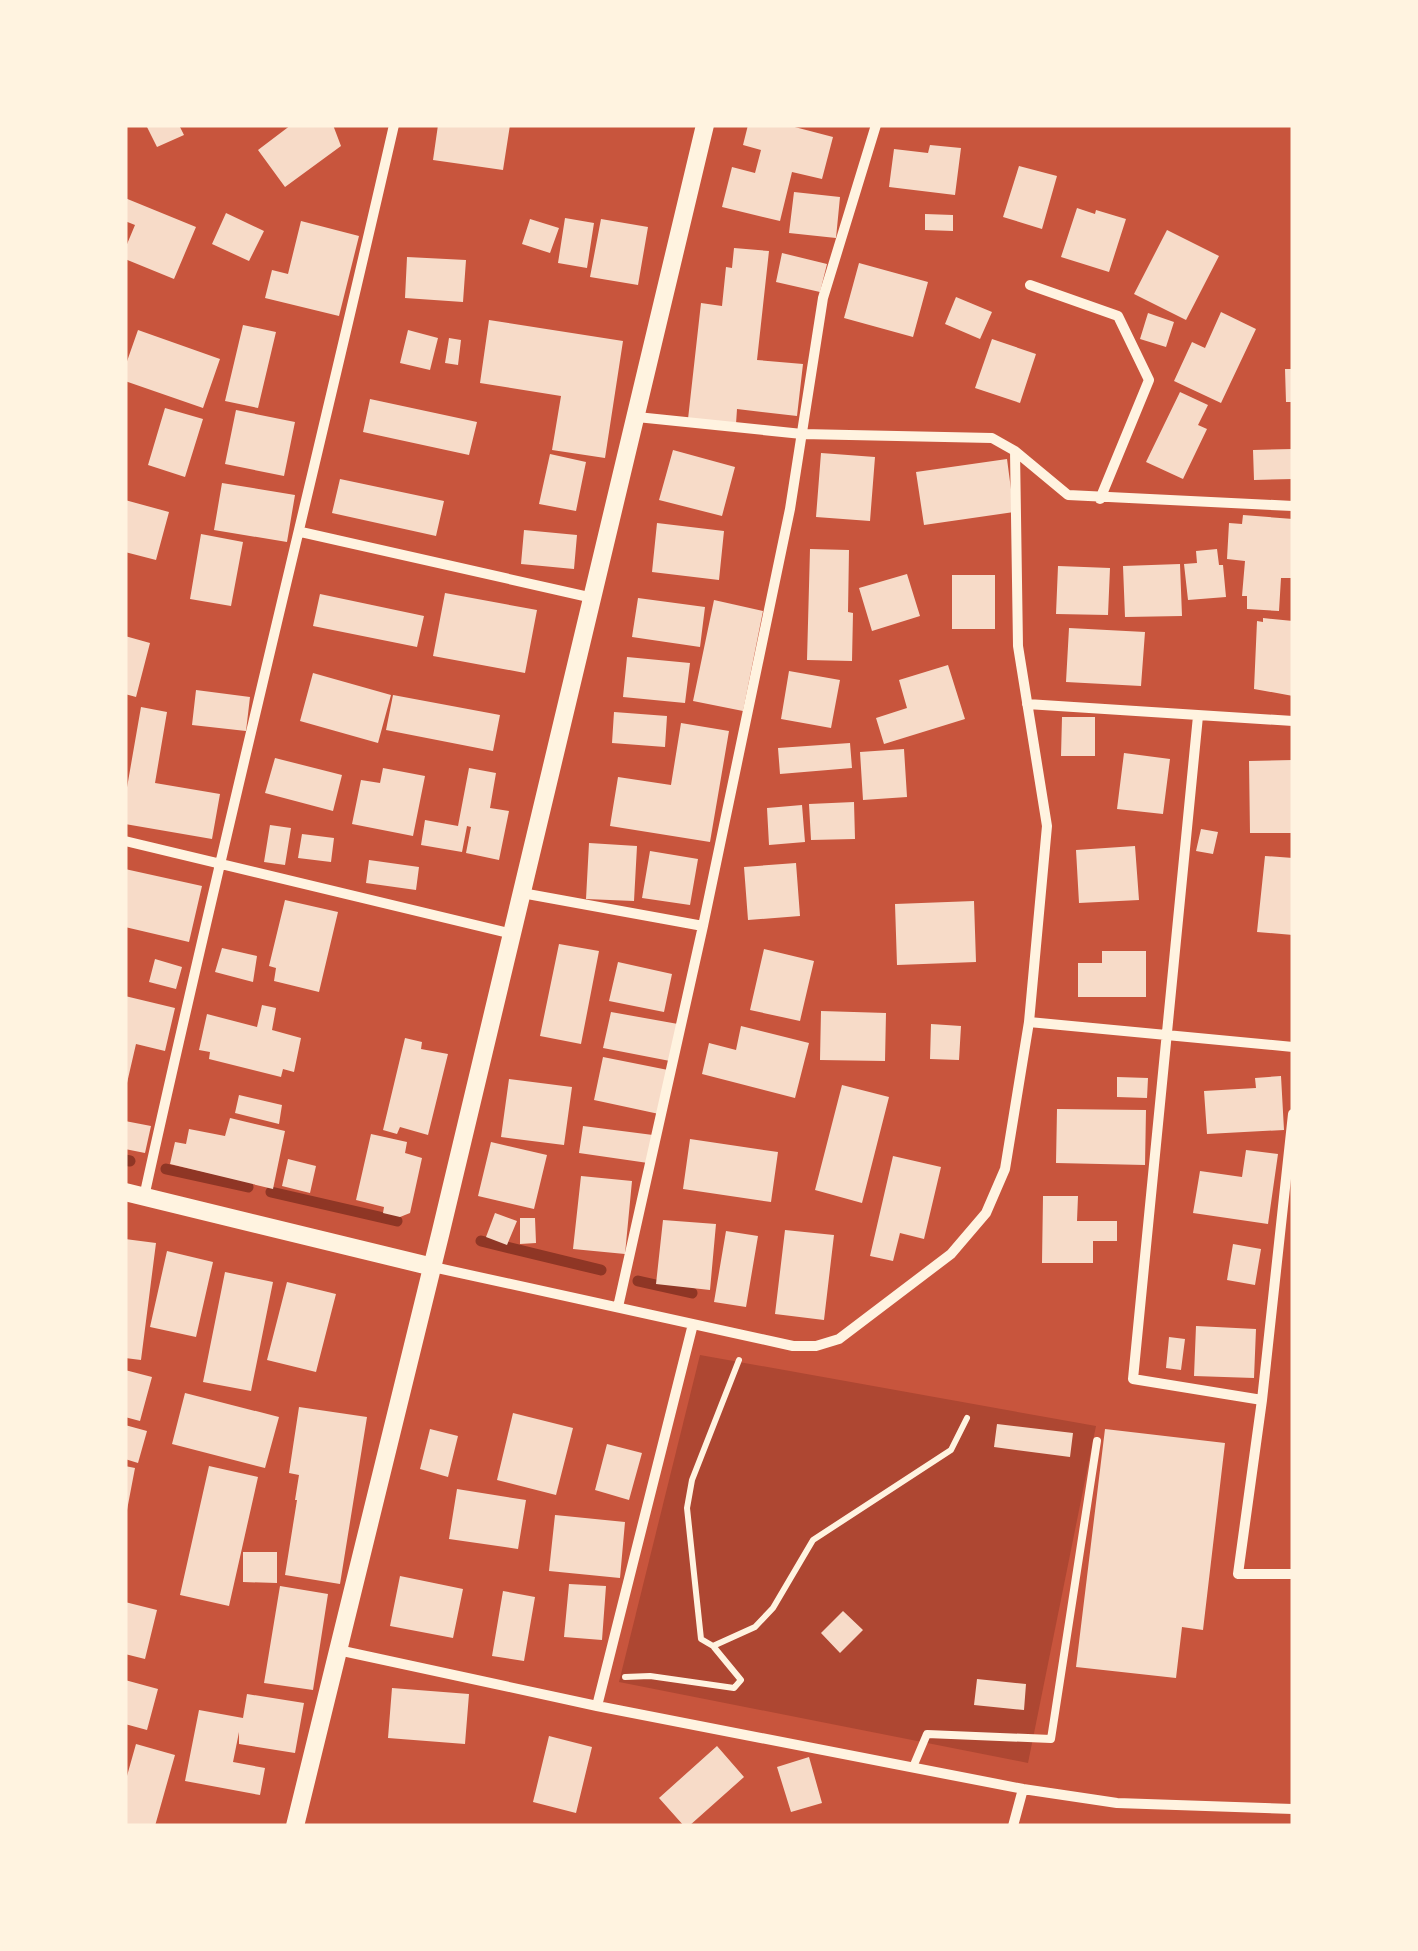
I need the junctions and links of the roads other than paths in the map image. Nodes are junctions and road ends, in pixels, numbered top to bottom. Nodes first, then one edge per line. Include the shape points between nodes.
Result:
1 (394, 125) edge
2 (705, 125) edge
3 (876, 125) edge
4 (1030, 285) dead end
5 (637, 417) junction
6 (802, 434) junction
7 (1014, 451) junction
8 (1100, 499) junction
9 (1293, 506) edge
10 (301, 532) junction
11 (593, 598) junction
12 (1027, 704) junction
13 (1198, 716) junction
14 (1293, 721) edge
15 (125, 841) edge
16 (217, 864) junction
17 (522, 892) junction
18 (703, 926) junction
19 (513, 934) junction
20 (1029, 1022) junction
21 (1166, 1035) junction
22 (1293, 1047) edge
23 (1293, 1114) edge
24 (134, 1194) edge
25 (433, 1267) junction
26 (618, 1307) junction
27 (693, 1324) junction
28 (1262, 1400) junction
29 (1097, 1441) dead end
30 (1293, 1574) edge
31 (338, 1650) junction
32 (597, 1706) junction
33 (913, 1767) junction
34 (1023, 1788) junction
35 (1293, 1809) edge
36 (296, 1826) edge
37 (1014, 1826) edge

1 - 10 street
2 - 5 street
3 - 6 street via 824,298
4 - 8 street via 1118,316 1150,380
5 - 6 street
5 - 11 street
6 - 7 street via 992,438
6 - 18 street
7 - 8 street via 1068,495
7 - 12 street via 1018,646
8 - 9 street
10 - 11 street
10 - 16 street
11 - 17 street
12 - 13 street
12 - 20 street via 1046,826
13 - 14 street
13 - 21 street
15 - 16 street
16 - 19 street
16 - 24 street
17 - 18 street
17 - 19 street
18 - 26 street
19 - 25 street
20 - 21 street
20 - 27 street via 1005,1169 986,1213 951,1254 838,1339 816,1346
21 - 22 street
21 - 28 street via 1133,1378
23 - 28 street
24 - 25 street
25 - 26 street
25 - 31 street
26 - 27 street
27 - 32 street
28 - 30 street via 1238,1574
29 - 33 lane via 1051,1739 927,1734
31 - 32 street
31 - 36 street
32 - 33 street
33 - 34 street
34 - 35 street via 1117,1803
34 - 37 street

